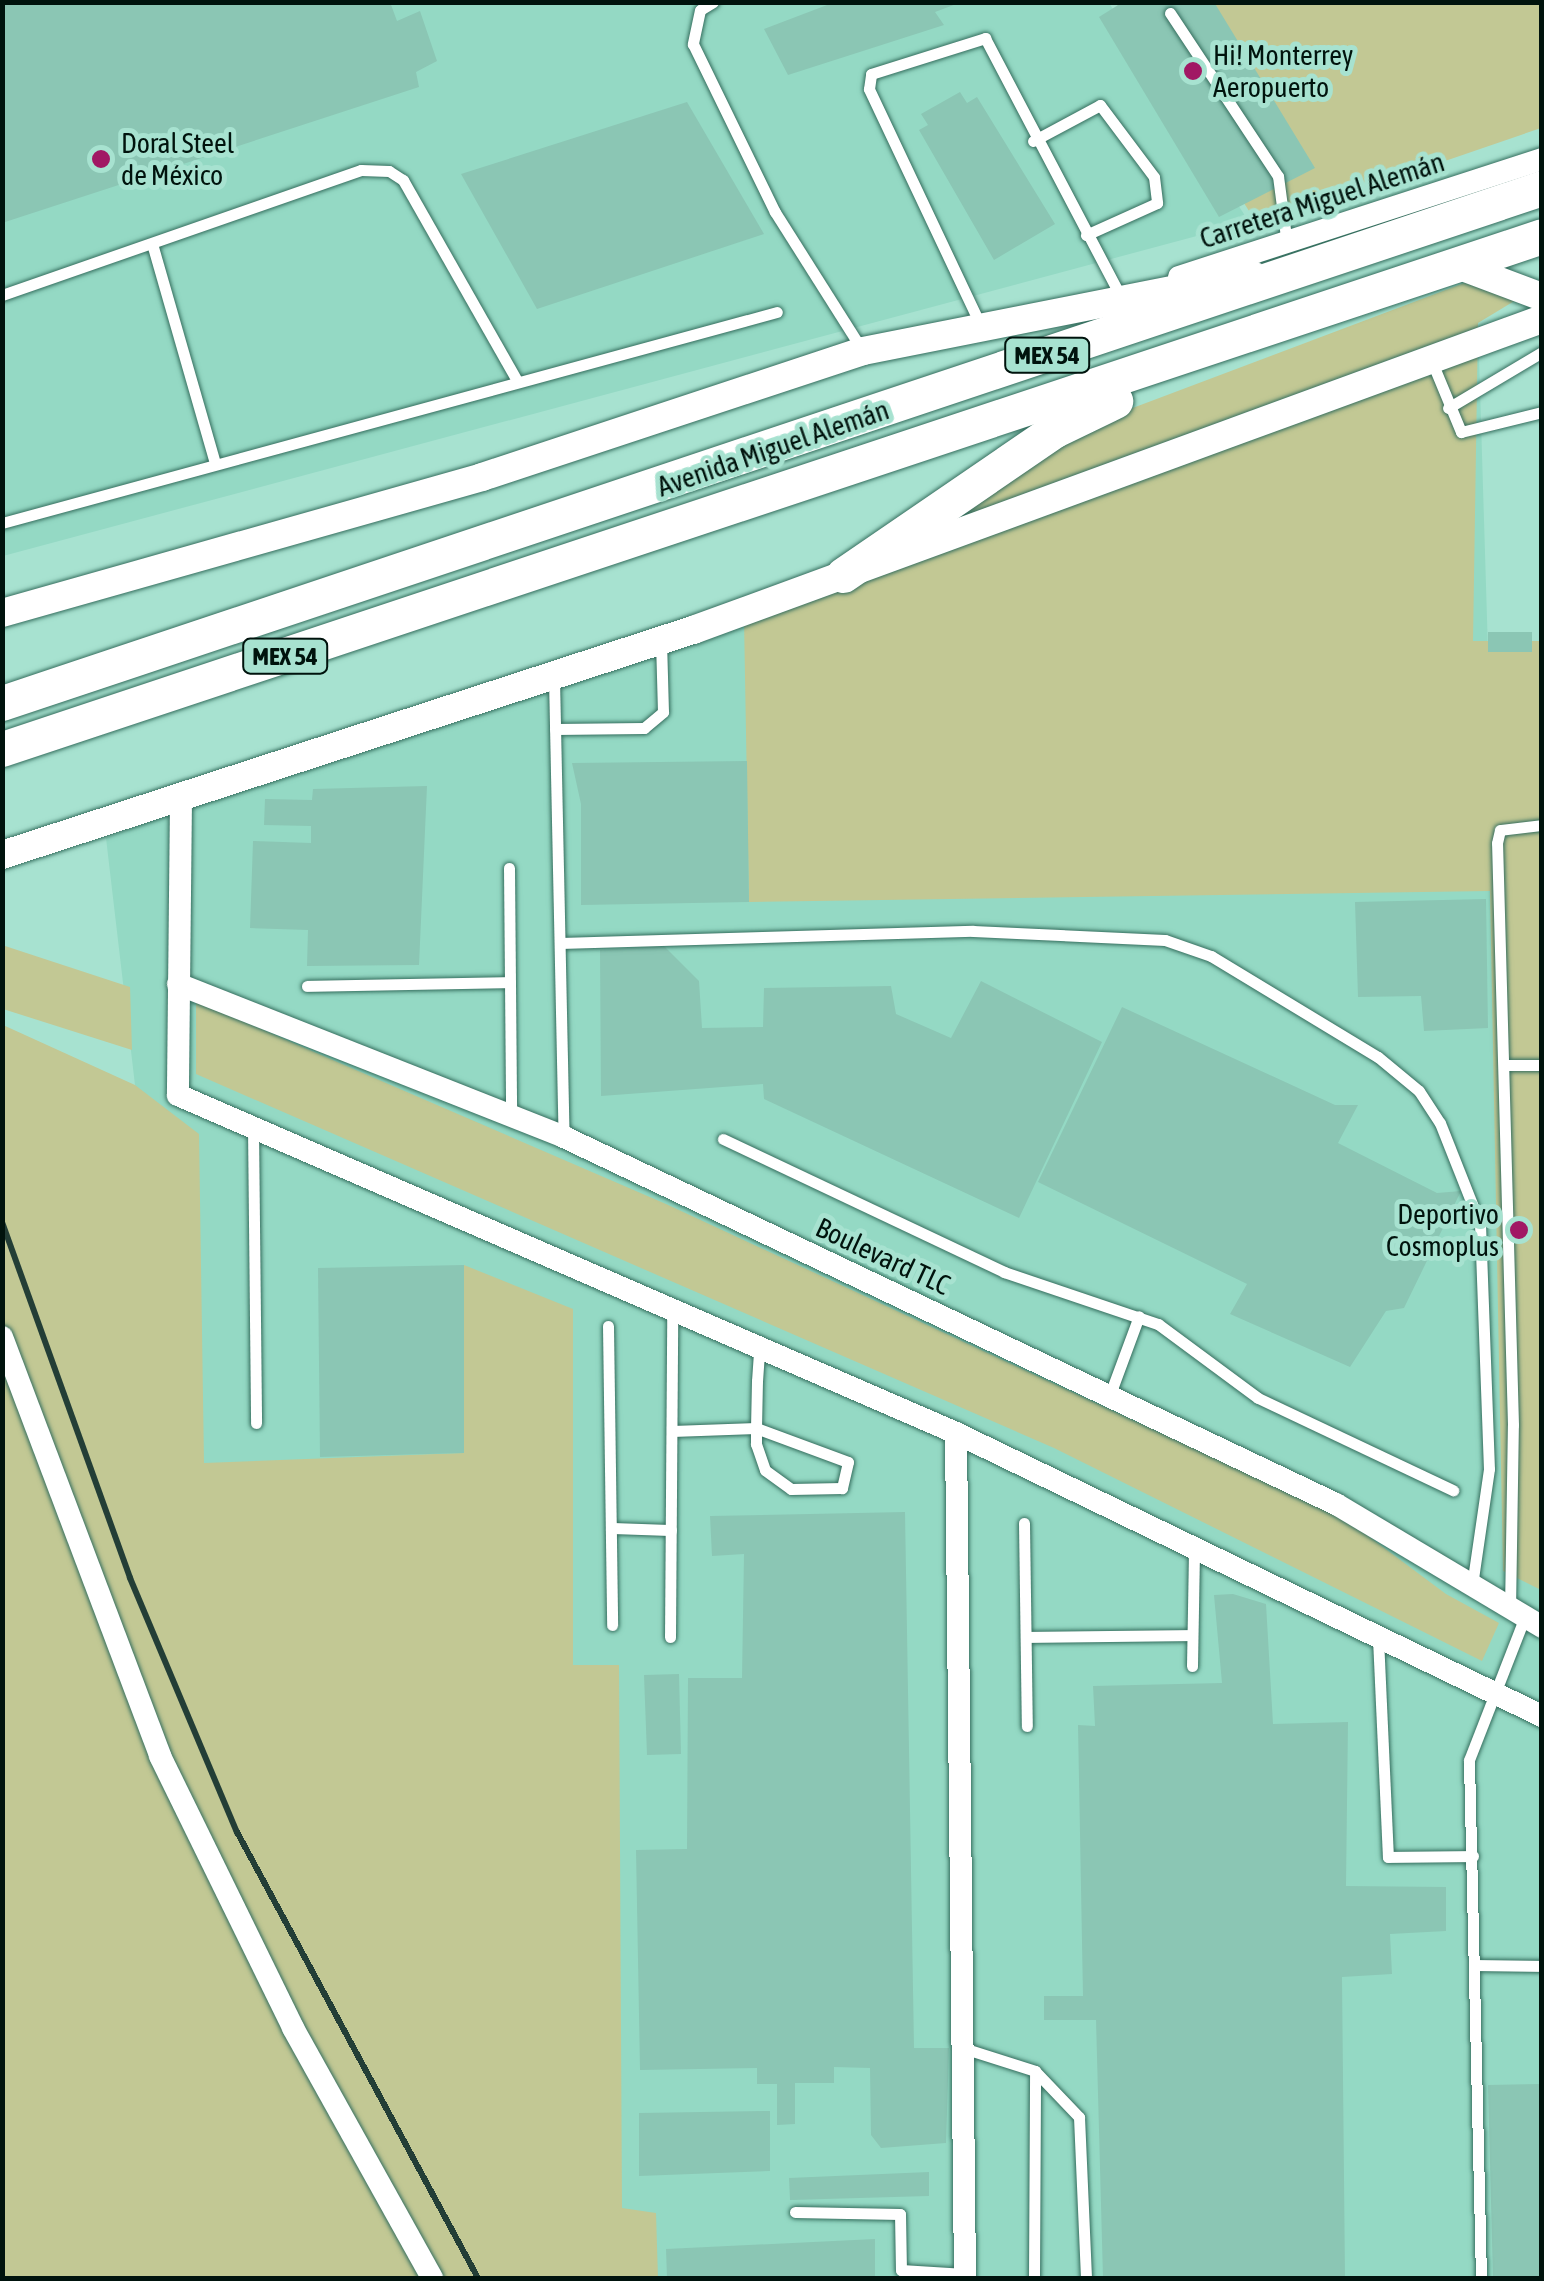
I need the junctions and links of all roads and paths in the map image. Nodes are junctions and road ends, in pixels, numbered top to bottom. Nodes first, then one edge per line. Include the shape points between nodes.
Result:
1 (713, 2) edge
2 (1170, 13) dead end
3 (1033, 141) junction
4 (1542, 160) edge
5 (1542, 188) edge
6 (1086, 234) junction
7 (1542, 236) edge
8 (1287, 244) junction
9 (153, 247) junction
10 (1327, 260) junction
11 (1458, 264) junction
12 (2, 295) edge
13 (1120, 295) junction
14 (1362, 297) junction
15 (1542, 297) edge
16 (777, 312) dead end
17 (1542, 320) edge
18 (980, 324) junction
19 (864, 351) junction
20 (1542, 352) edge
21 (1430, 358) junction
22 (516, 378) junction
23 (1448, 408) junction
24 (1542, 412) edge
25 (215, 464) junction
26 (2, 523) edge
27 (842, 575) junction
28 (2, 613) edge
29 (661, 640) junction
30 (554, 674) junction
31 (2, 703) edge
32 (556, 729) junction
33 (2, 750) edge
34 (181, 799) junction
35 (1542, 825) edge
36 (2, 855) edge
37 (509, 868) dead end
38 (560, 943) junction
39 (510, 982) junction
40 (178, 984) junction
41 (307, 986) dead end
42 (1506, 1065) junction
43 (1542, 1065) edge
44 (511, 1116) junction
45 (253, 1128) junction
46 (564, 1138) junction
47 (723, 1139) dead end
48 (672, 1312) junction
49 (1138, 1316) junction
50 (608, 1326) dead end
51 (2, 1337) edge
52 (759, 1349) junction
53 (1110, 1397) junction
54 (256, 1423) dead end
55 (756, 1428) junction
56 (672, 1431) junction
57 (956, 1434) junction
58 (1452, 1490) dead end
59 (1024, 1523) dead end
60 (610, 1528) junction
61 (671, 1530) junction
62 (1194, 1548) junction
63 (1472, 1585) junction
64 (1525, 1619) edge
65 (612, 1625) dead end
66 (1192, 1635) junction
67 (670, 1636) dead end
68 (1026, 1637) junction
69 (1378, 1638) junction
70 (1192, 1666) dead end
71 (1490, 1692) junction
72 (1542, 1716) edge
73 (1028, 1726) dead end
74 (1473, 1856) junction
75 (1479, 1965) junction
76 (1542, 1966) edge
77 (963, 2048) junction
78 (1035, 2071) junction
79 (794, 2212) dead end
80 (966, 2276) edge
81 (432, 2278) edge
82 (1034, 2278) edge
83 (1086, 2278) edge
84 (1481, 2278) edge

1 - 19 lane via 700,10 693,44 775,212
2 - 8 lane via 1278,176
3 - 6 lane
3 - 6 lane via 1100,105 1154,177 1157,203
3 - 18 lane via 985,38 871,74 869,89
4 - 8 street, Carretera Miguel Alemán
5 - 10 highway, Avenida Miguel Alemán / MEX 54
6 - 13 lane
7 - 11 highway, Avenida Miguel Alemán / MEX 54
8 - 13 street, Carretera Miguel Alemán
9 - 12 lane
9 - 22 lane via 361,170 389,171 403,180
9 - 25 lane
10 - 13 street
10 - 31 highway, Avenida Miguel Alemán / MEX 54
11 - 14 highway, Avenida Miguel Alemán / MEX 54
11 - 15 street
13 - 18 street
14 - 27 highway via 1055,430
14 - 33 highway, Avenida Miguel Alemán / MEX 54
16 - 22 lane via 642,354
17 - 21 street
18 - 19 street
19 - 28 street via 353,516
20 - 23 lane
21 - 23 lane
21 - 27 street
22 - 25 lane
23 - 24 lane via 1453,423 1472,434
25 - 26 lane
27 - 29 street
29 - 30 street
29 - 32 lane via 663,712 644,728
30 - 32 lane
30 - 34 street
32 - 38 lane
34 - 36 street
34 - 40 street
35 - 42 lane via 1500,830 1497,843
37 - 39 lane
38 - 46 lane
38 - 63 lane via 973,931 1165,940 1212,956 1378,1057 1419,1091 1440,1123 1480,1224 1489,1469
39 - 41 lane
39 - 44 lane
40 - 44 street, Boulevard TLC
40 - 45 street via 178,1095
42 - 43 lane
42 - 64 lane
44 - 46 street, Boulevard TLC
45 - 48 street
45 - 54 lane
46 - 53 street, Boulevard TLC
47 - 49 lane via 1004,1272
48 - 52 street
48 - 56 lane
49 - 53 lane
49 - 58 lane via 1258,1398
50 - 60 lane
51 - 81 street via 160,1756 294,2028
52 - 55 lane
52 - 57 street
53 - 63 street, Boulevard TLC via 1336,1504
55 - 55 lane via 842,1458 852,1466 850,1480 819,1492 776,1484 760,1460
55 - 56 lane
56 - 61 lane
57 - 62 street
57 - 77 street
59 - 68 lane
60 - 61 lane
60 - 65 lane
61 - 67 lane
62 - 66 lane
62 - 69 street
63 - 64 street, Boulevard TLC
64 - 71 lane
66 - 68 lane
66 - 70 lane
68 - 73 lane
69 - 71 street
69 - 74 lane via 1388,1857
71 - 72 street
71 - 74 lane via 1469,1760
74 - 75 lane
75 - 76 lane
75 - 84 lane
77 - 78 lane
77 - 80 street
78 - 82 lane
78 - 83 lane via 1062,2094 1084,2137
79 - 80 lane via 900,2214 901,2270

